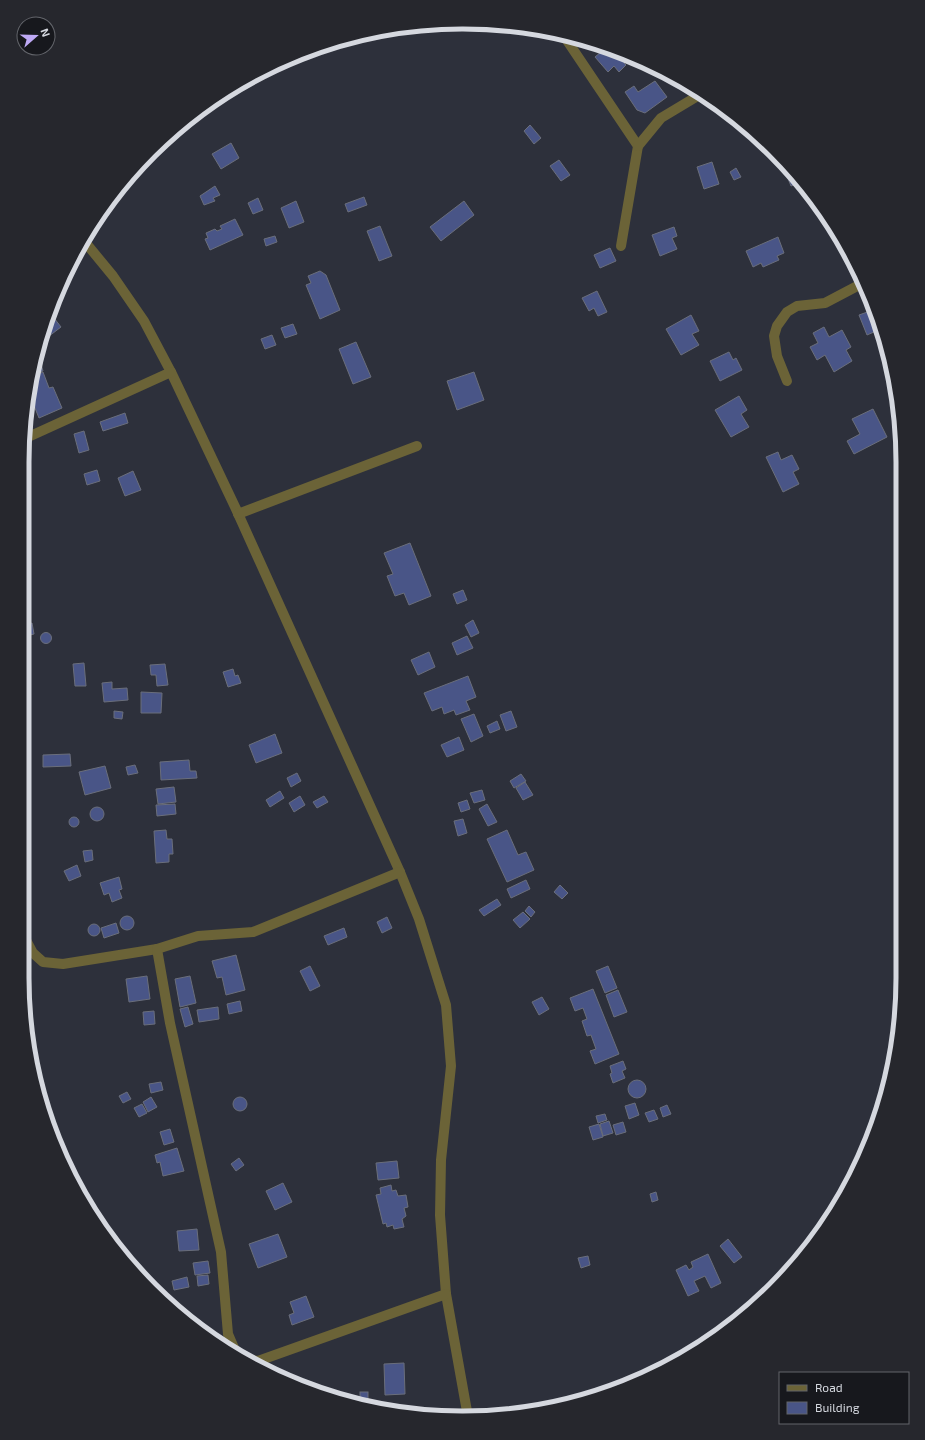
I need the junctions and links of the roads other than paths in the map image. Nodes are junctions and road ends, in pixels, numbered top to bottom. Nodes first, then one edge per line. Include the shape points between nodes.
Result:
1 (568, 42) edge
2 (695, 97) edge
3 (638, 146) junction
4 (88, 245) edge
5 (621, 246) dead end
6 (858, 286) edge
7 (171, 372) junction
8 (787, 381) dead end
9 (30, 436) edge
10 (417, 446) dead end
11 (238, 514) junction
12 (400, 872) junction
13 (29, 946) edge
14 (157, 949) junction
15 (446, 1294) junction
16 (233, 1345) edge
17 (260, 1360) edge
18 (467, 1411) edge

1 - 3 street
2 - 3 street via 661,118
3 - 5 street
4 - 7 street via 113,276 144,322
6 - 8 street via 825,303 797,306 787,312 777,326 774,336 777,356
7 - 9 street
7 - 11 street
10 - 11 street
11 - 12 street
12 - 14 street via 253,932 198,936
12 - 15 street via 419,919 446,1005 450,1066 441,1160 440,1215
13 - 14 street via 43,962 63,964
14 - 16 street via 170,1023 221,1252 228,1334
15 - 17 street
15 - 18 street

